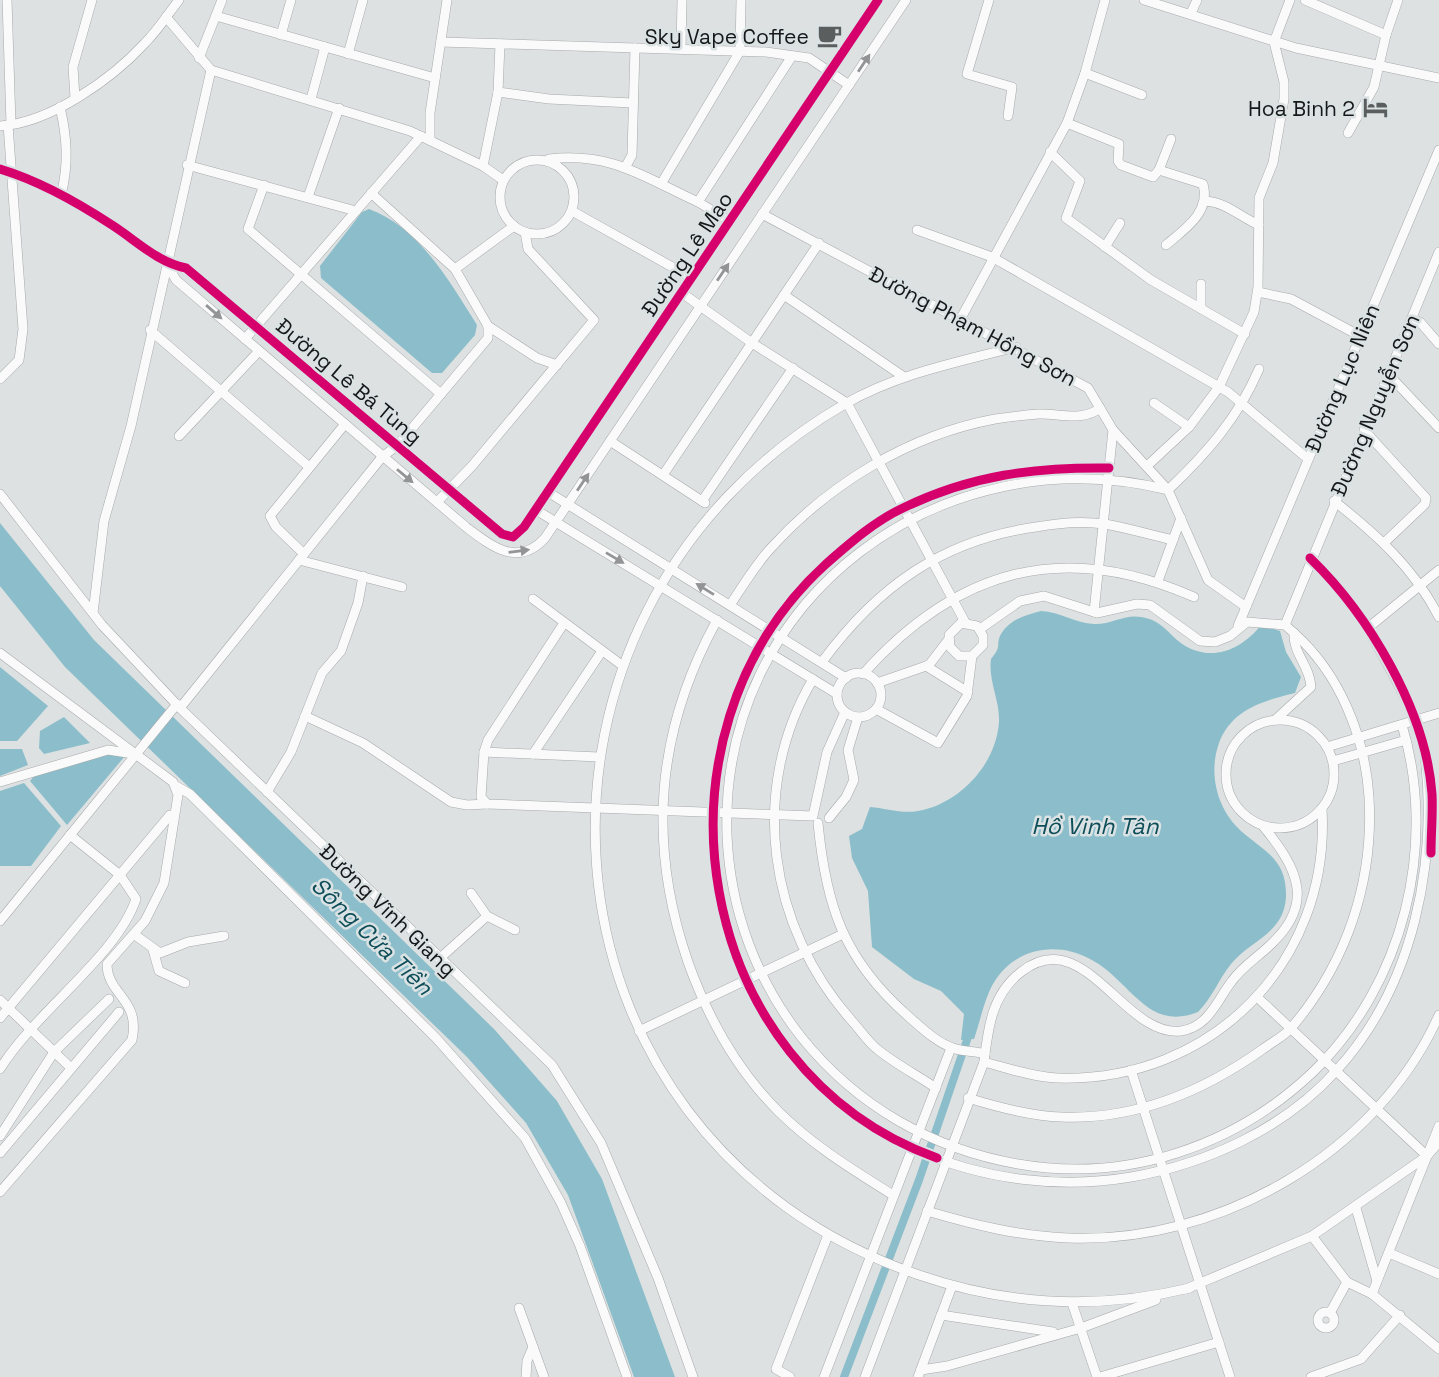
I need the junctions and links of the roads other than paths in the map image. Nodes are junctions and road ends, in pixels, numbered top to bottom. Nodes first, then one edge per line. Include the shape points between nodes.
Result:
1 (7, 0) edge
2 (92, 0) edge
3 (179, 0) edge
4 (222, 0) edge
5 (291, 0) edge
6 (363, 0) edge
7 (447, 0) edge
8 (682, 0) edge
9 (741, 0) edge
10 (878, 0) edge
11 (906, 0) edge
12 (989, 0) edge
13 (1105, 0) edge
14 (1144, 0) edge
15 (1197, 0) edge
16 (1290, 0) edge
17 (1306, 0) edge
18 (1398, 0) edge
19 (1191, 13) junction
20 (216, 16) junction
21 (166, 17) junction
22 (281, 35) junction
23 (1386, 35) junction
24 (441, 42) junction
25 (1274, 42) junction
26 (500, 44) junction
27 (325, 47) junction
28 (635, 48) junction
29 (681, 49) junction
30 (740, 51) junction
31 (348, 54) junction
32 (792, 56) junction
33 (199, 58) junction
34 (1378, 67) junction
35 (211, 70) junction
36 (829, 71) junction
37 (1086, 73) junction
38 (435, 78) junction
39 (1439, 78) edge
40 (849, 85) junction
41 (498, 92) junction
42 (1142, 95) dead end
43 (75, 98) junction
44 (311, 99) junction
45 (632, 103) junction
46 (60, 107) junction
47 (338, 108) junction
48 (1008, 116) dead end
49 (1067, 122) junction
50 (6, 125) edge
51 (1348, 133) dead end
52 (425, 138) junction
53 (1171, 139) dead end
54 (1439, 150) edge
55 (1050, 152) junction
56 (543, 160) junction
57 (187, 165) junction
58 (483, 166) junction
59 (626, 166) junction
60 (0, 169) edge
61 (1159, 170) junction
62 (11, 172) junction
63 (503, 180) junction
64 (661, 184) junction
65 (264, 185) junction
66 (371, 193) junction
67 (61, 195) junction
68 (308, 197) junction
69 (1205, 201) junction
70 (698, 202) junction
71 (356, 211) junction
72 (572, 211) junction
73 (762, 214) junction
74 (730, 221) junction
75 (1121, 223) dead end
76 (1259, 225) junction
77 (513, 226) junction
78 (917, 230) dead end
79 (525, 232) junction
80 (818, 243) junction
81 (1166, 245) dead end
82 (1105, 247) junction
83 (1439, 252) edge
84 (992, 257) junction
85 (167, 264) junction
86 (455, 269) junction
87 (1435, 272) edge
88 (301, 274) junction
89 (692, 278) junction
90 (1201, 284) dead end
91 (1258, 292) junction
92 (682, 293) junction
93 (784, 295) junction
94 (700, 306) junction
95 (1201, 307) junction
96 (961, 318) junction
97 (1411, 319) junction
98 (256, 325) junction
99 (488, 326) junction
100 (150, 330) junction
101 (1245, 334) junction
102 (1360, 335) junction
103 (245, 339) junction
104 (752, 343) junction
105 (1439, 344) edge
106 (1016, 347) junction
107 (259, 351) junction
108 (557, 365) junction
109 (793, 368) junction
110 (1259, 369) dead end
111 (1388, 374) junction
112 (904, 377) junction
113 (0, 379) edge
114 (1219, 387) junction
115 (220, 390) junction
116 (441, 394) junction
117 (847, 403) junction
118 (1154, 403) dead end
119 (1244, 404) junction
120 (1100, 408) junction
121 (345, 424) junction
122 (1189, 427) junction
123 (1439, 428) edge
124 (1113, 430) junction
125 (1364, 430) junction
126 (179, 436) dead end
127 (610, 441) junction
128 (398, 445) junction
129 (382, 457) junction
130 (1308, 459) junction
131 (878, 462) junction
132 (308, 466) junction
133 (1147, 466) junction
134 (1109, 468) junction
135 (663, 475) junction
136 (1108, 479) junction
137 (449, 489) junction
138 (1168, 490) junction
139 (548, 492) junction
140 (0, 494) edge
141 (702, 501) junction
142 (1334, 501) junction
143 (437, 502) junction
144 (567, 505) junction
145 (902, 508) junction
146 (714, 509) junction
147 (536, 510) junction
148 (1181, 518) junction
149 (908, 519) junction
150 (556, 522) junction
151 (1103, 524) junction
152 (524, 527) joint
153 (545, 538) joint
154 (1173, 540) junction
155 (1385, 542) junction
156 (301, 557) junction
157 (1310, 558) junction
158 (930, 560) junction
159 (670, 568) junction
160 (1099, 569) junction
161 (1439, 570) edge
162 (363, 576) junction
163 (1158, 581) junction
164 (662, 586) junction
165 (1420, 586) junction
166 (402, 587) dead end
167 (1194, 597) dead end
168 (533, 599) dead end
169 (951, 599) junction
170 (730, 605) junction
171 (1246, 607) junction
172 (1094, 612) junction
173 (93, 613) junction
174 (1439, 617) edge
175 (717, 620) junction
176 (564, 622) junction
177 (965, 622) junction
178 (1285, 625) junction
179 (1238, 626) junction
180 (1369, 627) junction
181 (980, 629) junction
182 (771, 630) junction
183 (1294, 633) junction
184 (782, 637) junction
185 (949, 639) junction
186 (761, 647) junction
187 (601, 651) junction
188 (0, 653) edge
189 (771, 653) junction
190 (972, 656) junction
191 (822, 662) junction
192 (623, 666) junction
193 (926, 666) junction
194 (863, 674) junction
195 (846, 678) junction
196 (813, 679) junction
197 (877, 683) junction
198 (968, 692) junction
199 (837, 694) junction
200 (176, 708) junction
201 (876, 709) junction
202 (845, 712) junction
203 (1439, 713) edge
204 (305, 716) junction
205 (858, 717) junction
206 (1275, 720) junction
207 (1417, 721) junction
208 (1402, 725) junction
209 (1361, 736) junction
210 (1406, 740) junction
211 (1327, 747) junction
212 (138, 751) junction
213 (484, 752) junction
214 (1363, 752) junction
215 (533, 754) junction
216 (599, 757) junction
217 (1333, 761) junction
218 (0, 782) edge
219 (176, 786) junction
220 (267, 792) junction
221 (1435, 793) edge
222 (486, 803) junction
223 (594, 807) junction
224 (1322, 809) junction
225 (662, 811) junction
226 (712, 814) junction
227 (727, 814) junction
228 (170, 815) dead end
229 (773, 815) junction
230 (830, 818) dead end
231 (818, 823) dead end
232 (1263, 826) junction
233 (70, 835) junction
234 (1435, 854) edge
235 (1414, 872) junction
236 (1428, 874) junction
237 (121, 875) junction
238 (471, 893) dead end
239 (487, 916) junction
240 (0, 921) edge
241 (515, 930) dead end
242 (135, 934) junction
243 (843, 934) junction
244 (224, 936) dead end
245 (153, 950) junction
246 (805, 954) junction
247 (439, 959) junction
248 (762, 974) junction
249 (746, 979) junction
250 (185, 983) dead end
251 (1257, 997) junction
252 (109, 999) dead end
253 (0, 1000) edge
254 (702, 1001) junction
255 (8, 1008) junction
256 (119, 1012) dead end
257 (1439, 1015) edge
258 (0, 1018) edge
259 (29, 1028) junction
260 (1291, 1029) junction
261 (639, 1031) junction
262 (954, 1049) junction
263 (54, 1052) junction
264 (981, 1056) junction
265 (1324, 1060) junction
266 (71, 1068) junction
267 (0, 1069) edge
268 (1131, 1070) junction
269 (1336, 1071) junction
270 (838, 1077) junction
271 (936, 1087) junction
272 (828, 1090) junction
273 (968, 1098) junction
274 (1142, 1107) junction
275 (1376, 1110) junction
276 (1439, 1126) edge
277 (921, 1134) junction
278 (0, 1136) edge
279 (1439, 1142) edge
280 (947, 1145) junction
281 (916, 1149) junction
282 (0, 1153) edge
283 (1427, 1156) junction
284 (1159, 1158) junction
285 (942, 1160) junction
286 (1164, 1170) junction
287 (0, 1192) edge
288 (893, 1195) junction
289 (1356, 1208) junction
290 (927, 1211) junction
291 (1180, 1224) junction
292 (828, 1235) junction
293 (1312, 1236) junction
294 (1389, 1253) junction
295 (872, 1257) junction
296 (901, 1269) junction
297 (1439, 1274) edge
298 (1377, 1281) junction
299 (1347, 1282) junction
300 (1201, 1284) junction
301 (952, 1286) junction
302 (1190, 1288) junction
303 (1372, 1294) junction
304 (1072, 1303) junction
305 (519, 1308) dead end
306 (1331, 1313) dead end
307 (941, 1315) junction
308 (1400, 1315) junction
309 (1080, 1328) junction
310 (1062, 1333) junction
311 (1219, 1342) junction
312 (533, 1347) junction
313 (1439, 1349) edge
314 (920, 1374) edge
315 (526, 1377) edge
316 (544, 1377) edge
317 (628, 1377) edge
318 (693, 1377) edge
319 (790, 1377) edge
320 (824, 1377) edge
321 (865, 1377) edge
322 (1099, 1377) edge
323 (1230, 1377) edge
324 (1311, 1377) edge

1 - 50 street
2 - 43 street via 73,67
3 - 21 street
4 - 20 street
5 - 22 street
6 - 31 street
7 - 24 street
8 - 29 street
9 - 30 street
10 - 36 street, Đường Lê Mao
40 -> 11 street, Đường Lê Mao
12 - 48 street via 967,74 1012,87
13 - 37 street
14 - 19 street
15 - 19 street
16 - 25 street
17 - 23 street
18 - 23 street
19 - 25 street
20 - 22 street
20 - 33 street
21 - 33 street
21 - 43 street via 146,43 103,82
22 - 27 street
23 - 34 street
24 - 26 street
24 - 38 street
25 - 34 street
25 - 76 street via 1284,99 1273,163 1259,198
26 - 28 street
26 - 41 street
27 - 31 street
27 - 44 street
28 - 29 street
28 - 45 street
29 - 30 street
30 - 32 street
30 - 64 street
31 - 38 street
32 - 36 street via 809,58
32 - 70 street
33 - 35 street
34 - 39 street
34 - 51 street via 1374,87
35 - 44 street
35 - 57 street
36 - 40 street
36 - 74 street, Đường Lê Mao
37 - 42 street
37 - 49 street
38 - 52 street
40 - 73 street, Đường Lê Mao
41 - 45 street
41 - 58 street
43 - 46 street
44 - 47 street
45 - 59 street via 632,155
46 - 50 street
46 - 67 street via 67,145
47 - 52 street
47 - 68 street
49 - 55 street
49 - 61 street via 1119,144 1121,165 1153,177
50 - 62 street
52 - 58 street
52 - 66 street
53 - 61 street
54 - 102 street, Đường Lục Niên
55 - 82 street via 1080,181 1065,216
55 - 84 street
56 - 59 street via 597,159
56 - 63 street via 520,163
56 - 72 street via 571,180 575,192
57 - 65 street
57 - 85 street
58 - 63 street
59 - 64 street
60 - 62 street
61 - 69 street via 1203,184
62 - 67 street
62 - 113 street via 23,329 19,360
63 - 77 street via 500,205
64 - 70 street
65 - 68 street
65 - 88 street via 248,229
66 - 71 street
66 - 86 street
67 - 85 street
68 - 71 street
69 - 76 street via 1222,203
69 - 81 street via 1195,219
70 - 74 street
71 - 88 street
72 - 79 street via 550,232
72 - 89 street
73 - 80 street, Đường Phạm Hồng Sơn
94 -> 73 street, Đường Lê Mao
74 - 89 street, Đường Lê Mao
75 - 82 street
76 - 91 street
77 - 79 street
77 - 86 street
78 - 84 street
79 - 108 street via 528,249 594,320
80 - 93 street
80 - 96 street, Đường Phạm Hồng Sơn
82 - 95 street via 1151,280
83 - 87 street, Đường Nguyễn Sơn
84 - 96 street
84 - 114 street
85 - 98 street, Đường Lê Bá Tùng via 187,268
85 - 100 street
85 -> 103 street, Đường Lê Bá Tùng via 176,280
86 - 99 street
87 - 97 street, Đường Nguyễn Sơn
88 - 98 street
88 - 116 street
89 - 92 street, Đường Lê Mao
90 - 95 street
91 - 101 street
91 - 102 street via 1291,299
92 - 94 street
92 - 139 street, Đường Lê Mao
93 - 104 street
93 - 112 street
94 - 104 street
94 - 127 street, Đường Lê Mao
95 - 101 street
96 - 106 street, Đường Phạm Hồng Sơn
97 - 105 street via 1420,322
97 - 111 street, Đường Nguyễn Sơn
98 - 103 street
98 - 128 street, Đường Lê Bá Tùng
99 - 108 street via 537,358
99 - 116 street via 488,338
100 - 115 street
100 - 173 street via 131,426 104,522
101 - 114 street
102 - 130 street, Đường Lục Niên
103 - 107 street, Đường Lê Bá Tùng
104 - 109 street
104 - 135 street
106 - 112 street
106 - 120 street, Đường Phạm Hồng Sơn via 1088,387
107 - 115 street
107 - 121 street, Đường Lê Bá Tùng
108 - 137 street
109 - 117 street
109 - 141 street
110 - 119 street
111 - 123 street
111 - 125 street, Đường Nguyễn Sơn
112 - 117 street
114 - 119 street
114 - 122 street
115 - 126 street
115 - 132 street
116 - 128 street
117 - 131 street
117 - 146 street via 807,428
118 - 122 street
119 - 130 street
119 - 138 street via 1195,465
120 - 124 street, Đường Phạm Hồng Sơn
120 - 131 street via 1088,415 1037,414 994,420 918,443
121 - 129 street, Đường Lê Bá Tùng
121 - 132 street
122 - 133 street
124 - 133 street, Đường Phạm Hồng Sơn
124 - 134 street
125 - 142 street, Đường Nguyễn Sơn
125 - 155 street via 1426,498
127 - 135 street
144 -> 127 street, Đường Lê Mao
128 - 129 street
128 - 137 street, Đường Lê Bá Tùng
129 -> 143 street, Đường Lê Bá Tùng
129 - 156 street
130 - 171 street, Đường Lục Niên
131 - 145 street
131 - 170 street via 792,526 768,550
132 - 156 street via 270,517
133 - 138 street, Đường Phạm Hồng Sơn
134 - 136 street
134 - 145 street via 1040,468 984,478
135 - 141 street
136 - 138 street
136 - 149 street via 1056,478 1005,484 955,498
136 - 151 street
137 - 143 street
137 - 152 street, Đường Lê Bá Tùng via 502,534 513,537
138 - 148 street, Đường Phạm Hồng Sơn
139 - 144 street
139 - 147 street, Đường Lê Mao
140 - 173 street, Đường Vĩnh Giang
141 - 146 street
142 - 155 street
142 - 157 street, Đường Nguyễn Sơn
143 -> 153 street, Đường Lê Bá Tùng via 505,552 524,553
144 - 150 street, Đường Lê Mao
144 - 159 street
145 - 149 street
145 - 182 street via 849,544 812,578
146 - 159 street
147 - 150 street
147 - 152 street, Đường Lê Mao
148 - 154 street
148 - 171 street, Đường Phạm Hồng Sơn via 1208,580
149 - 158 street
149 - 184 street via 839,569 809,599
150 - 153 street, Đường Lê Mao
150 -> 164 street
151 - 154 street
151 - 158 street via 1052,524 1004,531
151 - 160 street
154 - 163 street
155 - 165 street
156 - 162 street
156 - 200 street
157 - 178 street, Đường Nguyễn Sơn
157 - 180 street via 1353,602
158 - 169 street
158 - 191 street via 868,606
159 - 164 street
170 -> 159 street
160 - 163 street
160 - 169 street via 1011,575
160 - 172 street
161 - 165 street
162 - 166 street
162 - 204 street via 341,651 322,673
163 - 167 street
164 - 175 street
164 - 192 street
165 - 174 street
165 - 180 street
168 - 176 street
169 - 177 street
169 - 194 street via 905,630
170 - 182 street
171 - 179 street, Đường Lục Niên
172 - 179 street via 1150,605 1200,641 1215,642 1230,636
172 - 181 street via 1044,596 1020,601
173 - 200 street, Đường Vĩnh Giang
175 - 186 street
175 - 225 street via 692,669 676,715
176 - 187 street
176 - 213 street
177 - 181 street
177 - 185 street via 954,628
178 - 179 street via 1247,622
178 - 183 street
180 - 207 street
181 - 190 street via 983,645
182 - 184 street
182 - 186 street
183 - 206 street via 1293,644 1311,687
183 - 209 street via 1338,691
184 - 189 street
184 - 191 street
185 - 190 street via 956,653
185 - 193 street
186 - 189 street
186 - 226 street via 738,686 720,747
187 - 192 street
187 - 215 street
188 - 212 street
189 - 196 street
189 - 227 street via 735,746
190 - 198 street
191 - 195 street
192 - 216 street
193 - 197 street
193 - 198 street
194 - 195 street
194 - 197 street
195 - 199 street
196 - 199 street
196 - 229 street via 781,752
197 - 201 street via 881,696
198 - 201 street via 937,743
199 - 202 street
200 - 212 street
200 - 220 street, Đường Vĩnh Giang
201 - 205 street
202 - 205 street
202 - 229 street via 827,752 815,814
203 - 207 street
204 - 220 street via 287,761
204 - 222 street via 363,743 451,802
205 - 230 street via 848,750 854,780
206 - 211 street via 1305,726
206 - 232 street via 1259,724 1241,737 1226,772 1233,802
207 - 208 street
207 - 221 street
208 - 209 street
208 - 210 street
209 - 211 street
209 - 214 street
210 - 214 street
210 - 235 street via 1418,822
211 - 217 street
212 - 218 street via 108,750
212 - 219 street
212 - 233 street
213 - 215 street
213 - 222 street via 481,797
214 - 217 street
214 - 260 street via 1370,827 1358,908 1322,985
215 - 216 street
216 - 223 street
217 - 224 street via 1334,784
219 - 242 street via 164,883
219 - 317 street via 190,794 436,1038 525,1138 580,1246
220 - 247 street, Đường Vĩnh Giang
221 - 234 street
222 - 223 street
223 - 225 street
223 - 261 street via 601,910
224 - 232 street via 1294,827
224 - 251 street via 1319,881 1286,959
225 - 226 street
225 - 254 street via 665,874 675,925
226 - 227 street
226 - 249 street via 719,898
227 - 229 street
227 - 248 street via 728,859 736,902
228 - 237 street
229 - 246 street via 779,877
231 - 243 street via 823,876
232 - 264 street via 1296,875 1294,917 1231,981 1206,1019 1185,1031 1161,1029 1087,970 1046,960 1027,967 1000,996
233 - 237 street
233 - 240 street
234 - 236 street
235 - 236 street
235 - 265 street via 1392,950 1374,990
236 - 269 street via 1411,946 1392,990
237 - 255 street
237 - 259 street via 136,899 132,912 110,944
238 - 239 street
239 - 241 street
239 - 247 street
242 - 245 street
242 - 287 street via 107,964 107,975 131,1007 132,1040
243 - 246 street
243 - 262 street via 867,974 895,1004 934,1039
244 - 245 street via 188,942 162,953
245 - 250 street via 159,971
246 - 248 street
246 - 271 street via 831,997 877,1049
247 - 318 street, Đường Vĩnh Giang via 533,1043 571,1090 601,1143 658,1278
248 - 249 street
248 - 270 street via 789,1022
249 - 254 street
249 - 272 street via 788,1048
251 - 260 street
251 - 268 street via 1210,1038 1171,1058
252 - 263 street
253 - 255 street
254 - 261 street
254 - 288 street via 735,1059 778,1111 833,1158
255 - 258 street
255 - 259 street
256 - 266 street
257 - 275 street
259 - 263 street
259 - 267 street
260 - 265 street
260 - 274 street via 1208,1086
261 - 292 street via 675,1092 718,1147 789,1209
262 - 264 street
262 - 271 street
263 - 266 street
263 - 278 street
264 - 268 street via 1056,1078
264 - 273 street
265 - 269 street
265 - 284 street via 1292,1092 1255,1118 1216,1139
266 - 282 street
268 - 274 street
269 - 275 street
269 - 286 street via 1271,1124 1224,1149
270 - 272 street
270 - 277 street via 884,1114
271 - 277 street
272 - 281 street via 866,1121
273 - 274 street via 1061,1117
273 - 280 street
274 - 284 street
275 - 283 street
275 - 291 street via 1301,1172 1259,1196
276 - 283 street
277 - 280 street
277 - 281 street
279 - 283 street
280 - 284 street via 1039,1168 1084,1170
280 - 285 street
281 - 285 street
281 - 288 street
283 - 289 street
283 - 294 street
284 - 286 street
285 - 286 street via 986,1173 1070,1183
285 - 290 street
286 - 291 street
288 - 295 street
289 - 293 street
289 - 298 street
290 - 291 street via 1021,1235 1070,1238 1119,1236
290 - 296 street
291 - 300 street
292 - 295 street
292 - 319 street via 776,1369
293 - 299 street
293 - 300 street
294 - 297 street
294 - 298 street
295 - 296 street
295 - 320 street
296 - 301 street
296 - 321 street
298 - 303 street
299 - 303 street
299 - 306 street
300 - 302 street
300 - 311 street
301 - 304 street via 1016,1300
301 - 307 street
302 - 304 street via 1125,1300
302 - 309 street
303 - 308 street
304 - 309 street
305 - 312 street
307 - 310 street
307 - 314 street
308 - 313 street
308 - 324 street via 1361,1359
309 - 310 street
309 - 322 street
310 - 314 street
311 - 322 street
311 - 323 street
312 - 315 street
312 - 316 street

